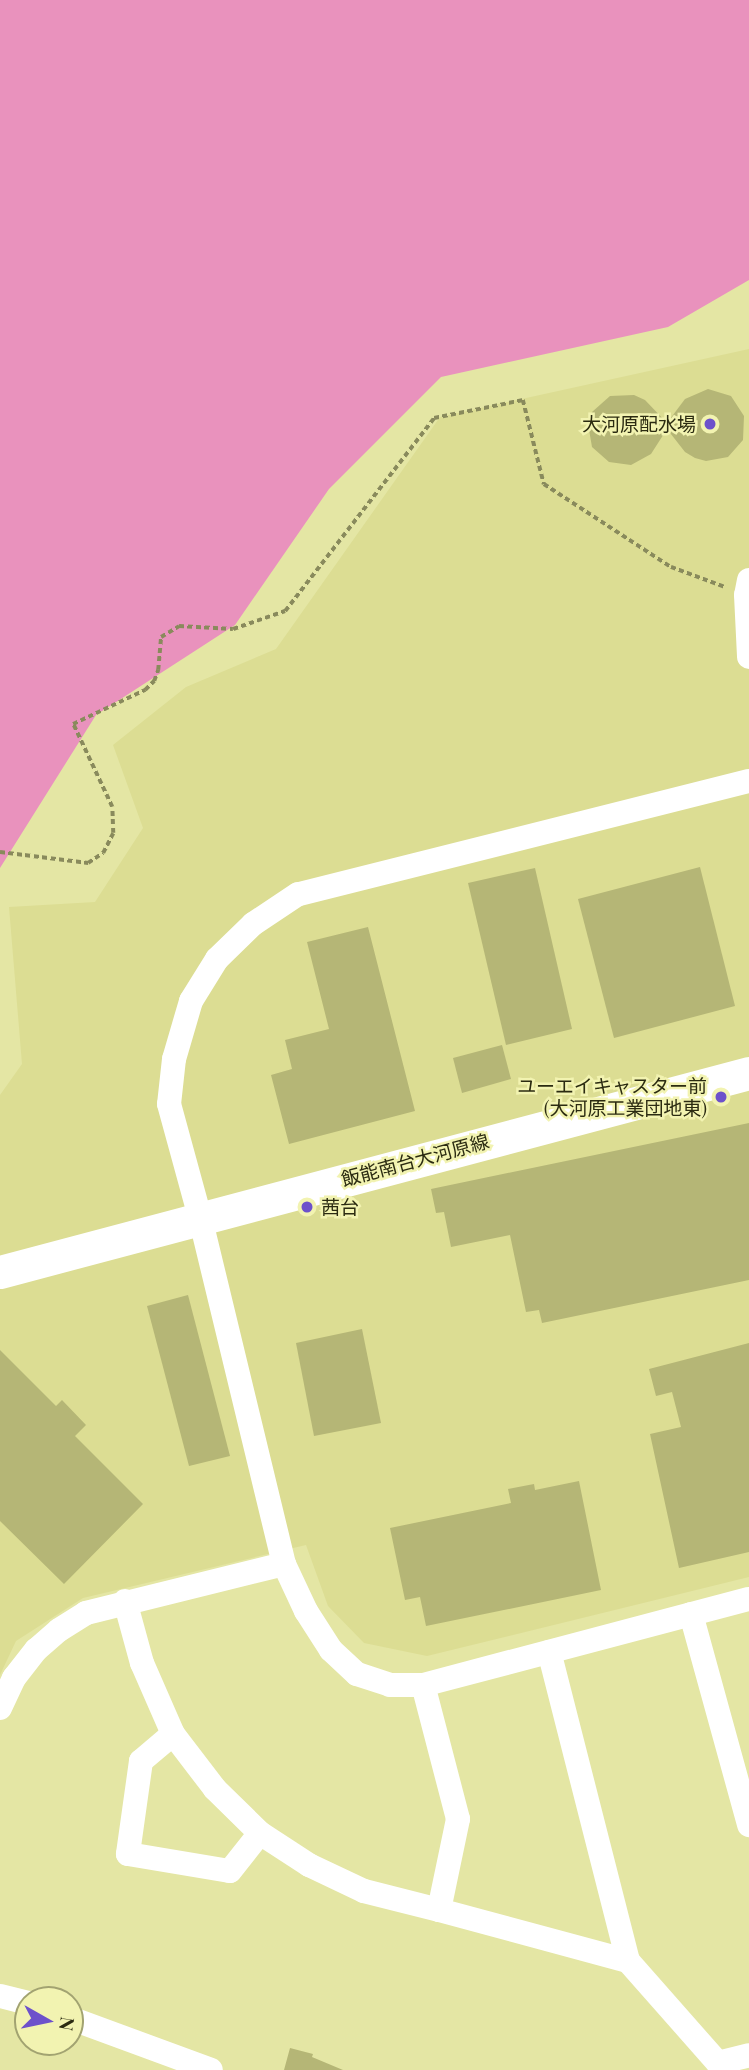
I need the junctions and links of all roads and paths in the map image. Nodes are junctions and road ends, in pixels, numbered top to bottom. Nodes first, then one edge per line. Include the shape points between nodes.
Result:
1 (748, 588) edge
2 (749, 657) edge
3 (749, 781) edge
4 (0, 852) edge
5 (749, 1073) edge
6 (200, 1217) junction
7 (0, 1272) edge
8 (284, 1564) junction
9 (749, 1599) edge
10 (125, 1601) junction
11 (691, 1614) junction
12 (549, 1652) junction
13 (423, 1685) junction
14 (0, 1708) edge
15 (173, 1734) junction
16 (749, 1825) edge
17 (260, 1833) junction
18 (439, 1910) junction
19 (628, 1961) junction
20 (84, 2023) edge
21 (749, 2054) edge
22 (211, 2070) edge

1 - 2 street
1 - 4 path via 671,567 544,484 523,400 434,418 285,611 233,629 179,626 161,637 158,670 145,690 73,724 113,807 113,833 103,853 88,863
3 - 6 street via 298,894 253,924 217,959 191,1001 174,1059 169,1104
5 - 6 street, 飯能南台大河原線
6 - 7 street, 飯能南台大河原線
6 - 8 street
8 - 10 street
8 - 13 street via 331,1650 357,1674 390,1685
9 - 11 street
10 - 14 street via 86,1613 58,1630 14,1678
10 - 15 street via 142,1663
11 - 12 street
11 - 16 street
12 - 13 street
12 - 19 street
13 - 18 street via 458,1819
15 - 17 street via 215,1789
15 - 17 street via 141,1761 128,1854 230,1871
17 - 18 street via 309,1865 364,1891
18 - 19 street
19 - 21 street via 718,2063
20 - 22 street

